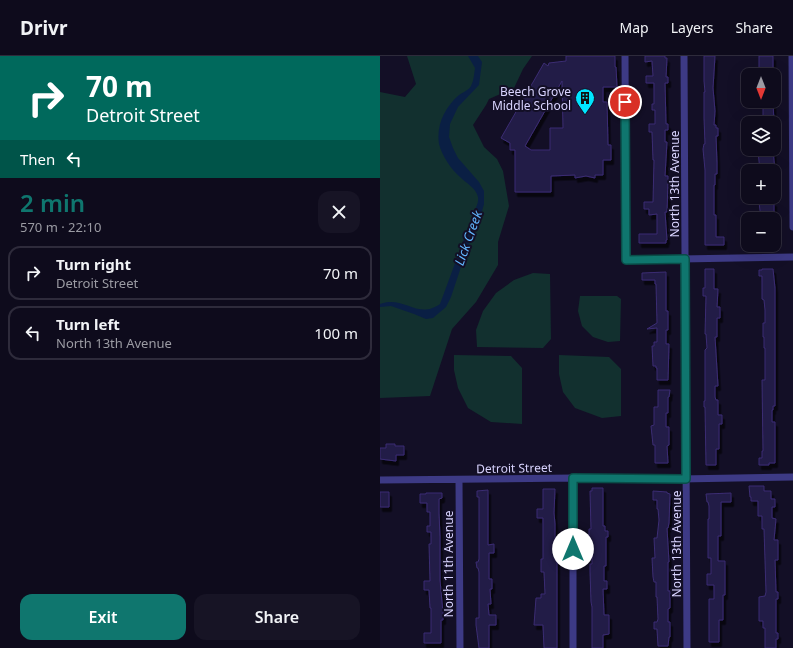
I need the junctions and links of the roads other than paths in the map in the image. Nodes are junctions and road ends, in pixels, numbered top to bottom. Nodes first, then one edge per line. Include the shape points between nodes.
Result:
1 (624, 56) edge
2 (684, 56) edge
3 (792, 56) edge
4 (793, 226) edge
5 (793, 257) edge
6 (685, 259) junction
7 (793, 477) edge
8 (573, 478) junction
9 (686, 479) junction
10 (380, 480) edge
11 (459, 480) junction
12 (460, 648) edge
13 (573, 648) edge
14 (687, 648) edge

1 - 6 street via 626,260
2 - 6 street, North 13th Avenue
3 - 4 street
5 - 6 street
6 - 9 street, North 13th Avenue
7 - 9 street, Detroit Street
8 - 9 street, Detroit Street
8 - 11 street, Detroit Street
8 - 13 street
9 - 14 street, North 13th Avenue
10 - 11 street, Detroit Street
11 - 12 street, North 11th Avenue

